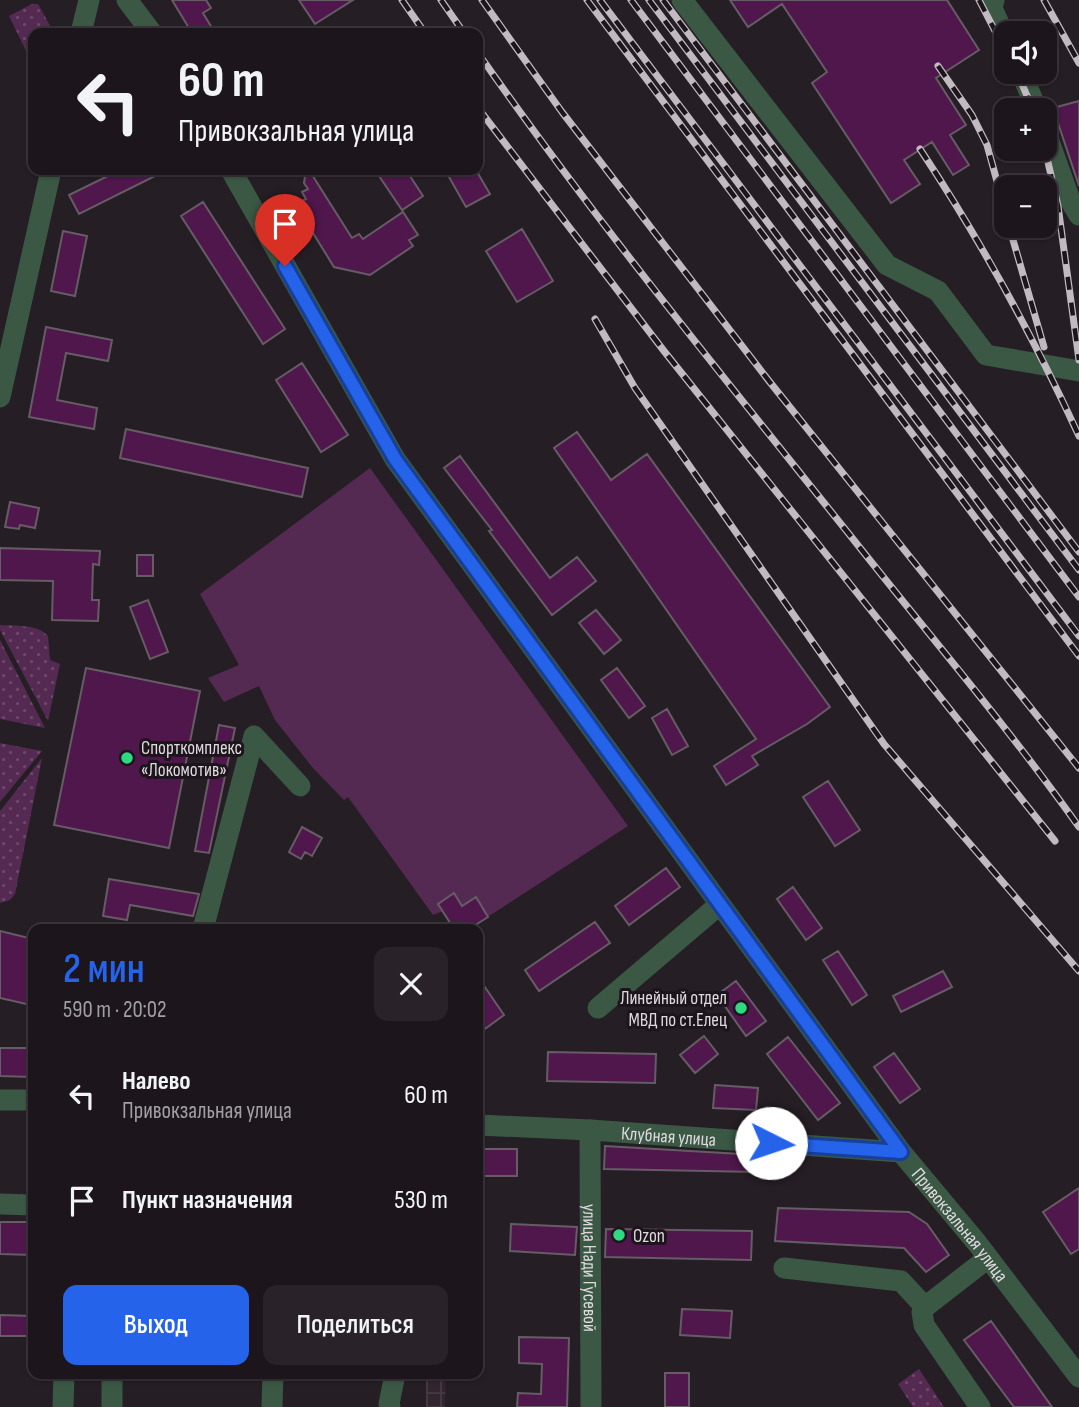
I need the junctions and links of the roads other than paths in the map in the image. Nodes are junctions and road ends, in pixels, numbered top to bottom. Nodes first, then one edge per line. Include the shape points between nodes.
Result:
1 (89, 0) edge
2 (127, 0) edge
3 (682, 0) edge
4 (994, 0) edge
5 (998, 21) edge
6 (82, 28) edge
7 (148, 28) edge
8 (1056, 161) edge
9 (50, 175) edge
10 (233, 175) edge
11 (1079, 215) edge
12 (1079, 371) edge
13 (0, 397) edge
14 (300, 786) dead end
15 (719, 905) junction
16 (204, 924) edge
17 (598, 1008) dead end
18 (0, 1100) edge
19 (28, 1100) edge
20 (483, 1125) edge
21 (590, 1130) junction
22 (901, 1152) junction
23 (0, 1204) edge
24 (28, 1205) edge
25 (988, 1258) junction
26 (784, 1268) dead end
27 (925, 1307) junction
28 (1079, 1377) edge
29 (65, 1379) edge
30 (112, 1379) edge
31 (273, 1379) edge
32 (394, 1379) edge
33 (63, 1407) edge
34 (112, 1407) edge
35 (272, 1407) edge
36 (390, 1407) edge
37 (591, 1407) edge
38 (980, 1407) edge

1 - 6 street
2 - 7 street
3 - 12 street via 887,265 937,290 986,355
4 - 5 street
8 - 11 street
9 - 13 street
10 - 15 street, Привокзальная улица via 395,459
14 - 16 street via 254,736
15 - 17 street
15 - 22 street, Привокзальная улица
18 - 19 street
20 - 21 street, Клубная улица
21 - 22 street, Клубная улица
21 - 37 street, улица Нади Гусевой
22 - 25 street, Привокзальная улица
23 - 24 street
25 - 27 street
25 - 28 street, Привокзальная улица
26 - 27 street via 901,1281
27 - 38 street via 924,1325
29 - 33 street
30 - 34 street
31 - 35 street
32 - 36 street

